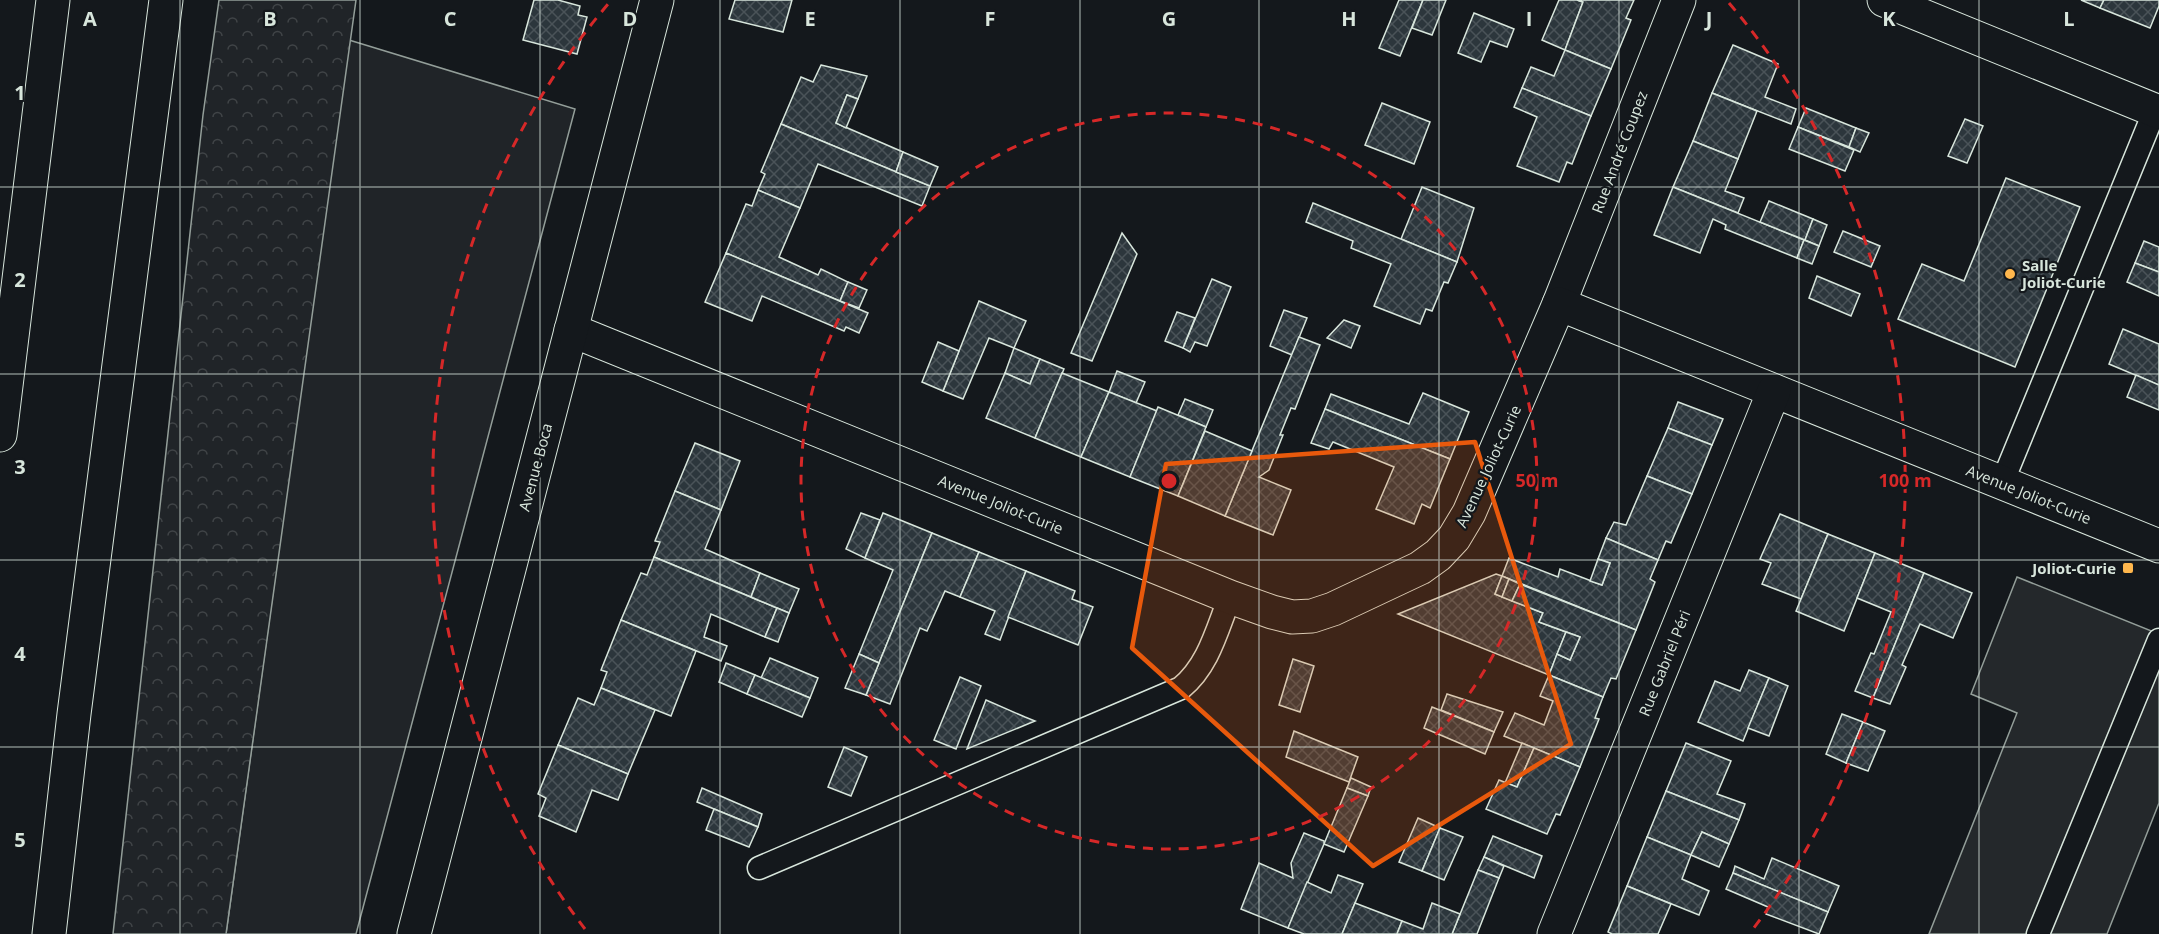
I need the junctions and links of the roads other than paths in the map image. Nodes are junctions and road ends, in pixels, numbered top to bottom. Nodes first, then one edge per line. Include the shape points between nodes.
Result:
1 (53, 0) edge
2 (166, 0) edge
3 (657, 0) edge
4 (1679, 0) edge
5 (1884, 0) edge
6 (2157, 111) edge
7 (1559, 304) junction
8 (571, 330) junction
9 (1774, 391) junction
10 (0, 435) edge
11 (2002, 483) junction
12 (2159, 546) edge
13 (1230, 597) junction
14 (2159, 640) edge
15 (759, 868) dead end
16 (49, 934) edge
17 (414, 934) edge
18 (1554, 934) edge
19 (2038, 934) edge

1 - 10 main road
2 - 16 main road via 82,643
3 - 8 main road, Avenue Boca
4 - 7 main road, Rue André Coupez
5 - 6 main road
6 - 11 lane
7 - 9 main road, Avenue Joliot-Curie
7 - 13 main road, Avenue Joliot-Curie via 1469,513 1438,555 1420,568 1312,616 1292,617
8 - 13 main road, Avenue Joliot-Curie
8 - 17 main road, Avenue Boca
9 - 11 main road, Avenue Joliot-Curie
9 - 18 main road, Rue Gabriel Péri
11 - 12 main road, Avenue Joliot-Curie
13 - 15 lane via 1205,660 1181,688
14 - 19 lane

